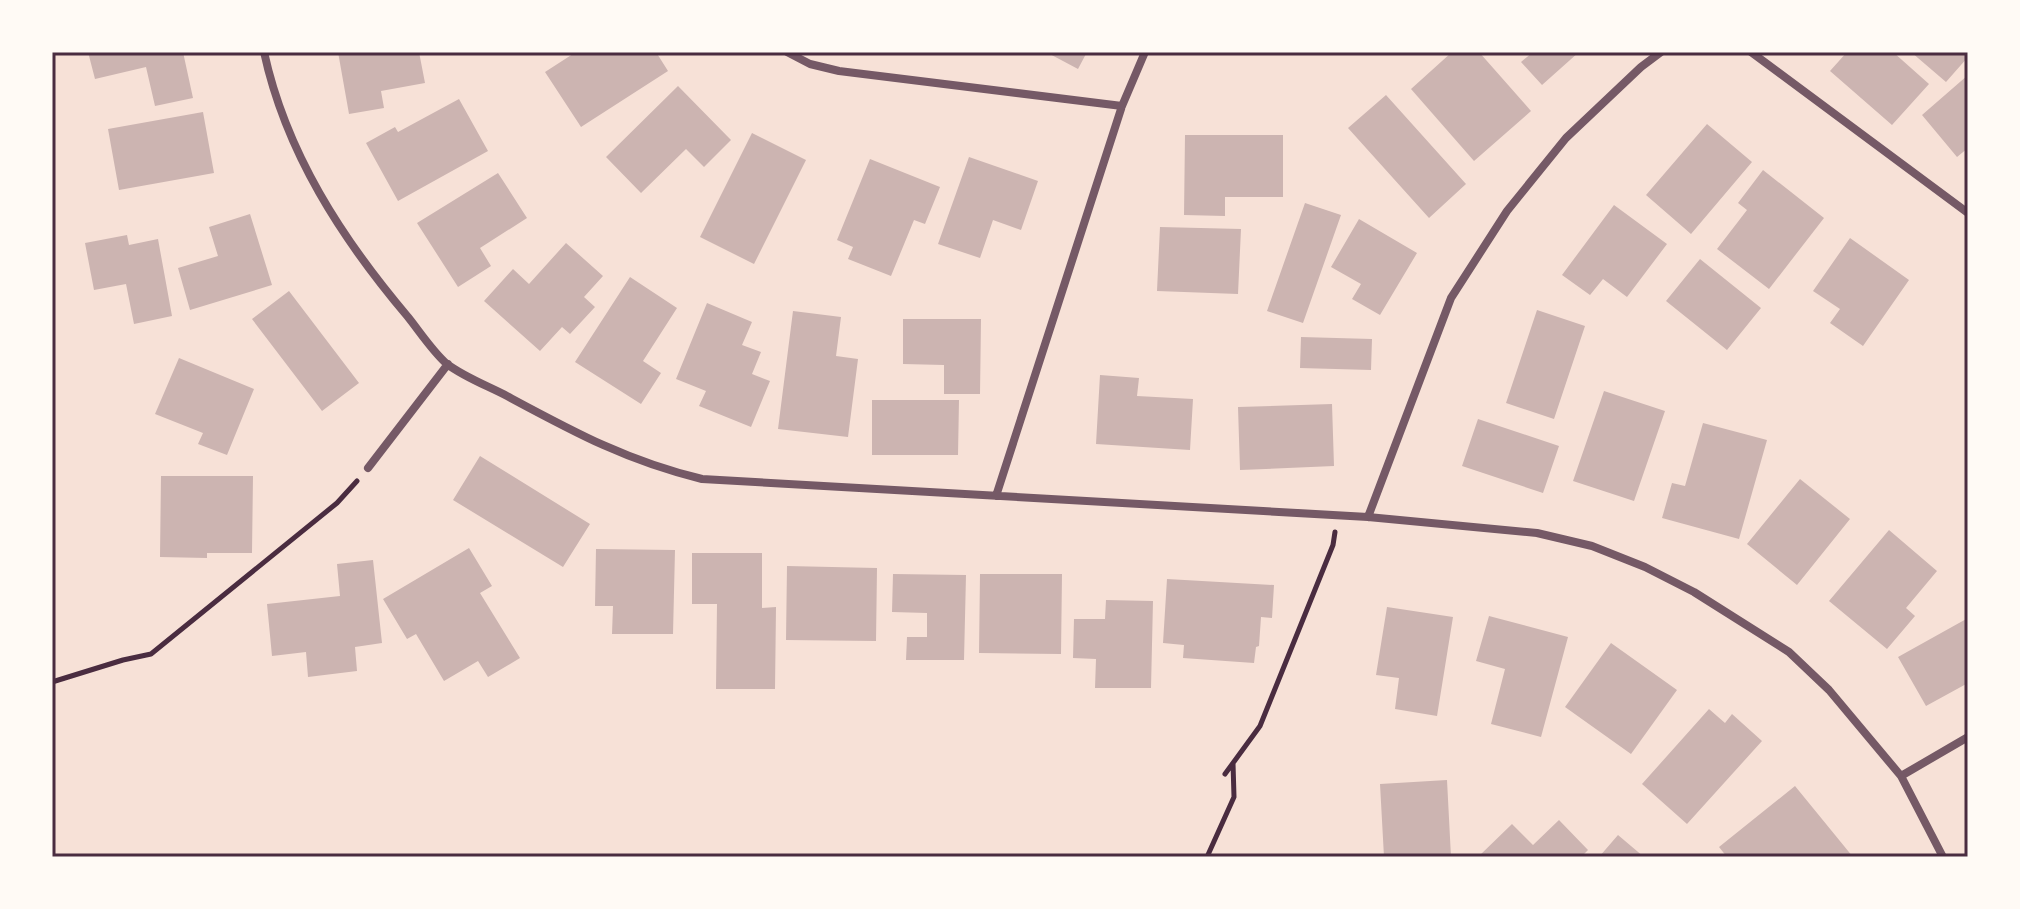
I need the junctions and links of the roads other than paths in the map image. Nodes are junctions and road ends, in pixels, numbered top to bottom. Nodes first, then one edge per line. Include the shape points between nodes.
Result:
1 (264, 52) edge
2 (787, 52) edge
3 (1145, 52) edge
4 (1661, 52) edge
5 (1751, 52) edge
6 (1122, 106) junction
7 (1968, 213) edge
8 (448, 364) junction
9 (368, 468) road end
10 (996, 496) junction
11 (1368, 517) junction
12 (1968, 737) edge
13 (1901, 776) junction
14 (1943, 857) edge

1 - 8 street via 272,89 304,166 337,226
2 - 6 street via 839,71
3 - 6 street
4 - 11 street via 1566,138 1507,211 1451,298
5 - 7 street
6 - 10 street
8 - 9 street
8 - 10 street via 596,444 702,479
10 - 11 street
11 - 13 street via 1537,533 1592,546 1645,567 1789,652 1829,690
12 - 13 street
13 - 14 street

